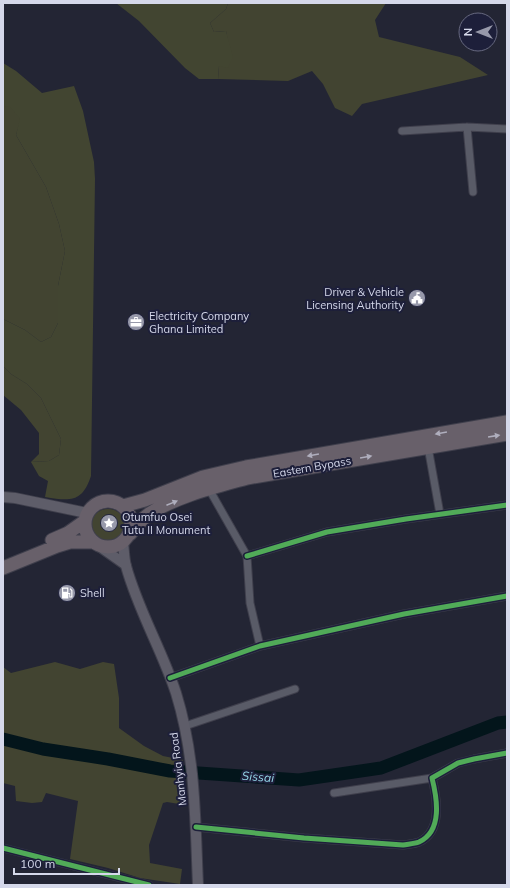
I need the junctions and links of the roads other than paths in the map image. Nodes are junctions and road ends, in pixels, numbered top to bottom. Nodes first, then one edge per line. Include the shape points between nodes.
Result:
1 (467, 127) junction
2 (507, 129) edge
3 (402, 131) dead end
4 (473, 192) dead end
5 (507, 422) edge
6 (507, 434) edge
7 (428, 447) junction
8 (209, 490) junction
9 (3, 491) edge
10 (3, 496) edge
11 (15, 498) junction
12 (507, 505) edge
13 (123, 506) junction
14 (440, 514) junction
15 (86, 517) junction
16 (126, 538) junction
17 (96, 544) junction
18 (247, 556) junction
19 (3, 560) edge
20 (126, 565) junction
21 (3, 568) edge
22 (507, 596) edge
23 (260, 646) junction
24 (170, 678) junction
25 (295, 689) dead end
26 (185, 726) junction
27 (507, 754) edge
28 (432, 778) junction
29 (334, 793) dead end
30 (196, 827) junction
31 (3, 848) edge
32 (149, 885) edge
33 (198, 885) edge

1 - 2 street
1 - 3 street
1 - 4 street
5 -> 13 highway, Eastern Bypass via 246,467 203,477
7 -> 6 highway, Eastern Bypass
8 -> 7 highway, Eastern Bypass via 247,478
7 - 14 street
16 -> 8 highway, Eastern Bypass via 148,515 178,500
8 - 18 street
9 - 11 main road
10 - 11 main road
11 - 15 main road
12 - 14 street
13 - 15 highway via 110,500 100,502 91,508
13 - 16 highway via 132,524
14 - 18 street via 327,532
15 - 17 highway via 85,530
15 - 19 highway via 68,533
16 - 17 highway via 116,546 108,548
16 - 20 main road, Manhyia Road
17 - 20 main road
17 - 21 highway via 70,542
18 - 23 street via 250,603
20 - 24 main road, Manhyia Road
22 - 23 street via 404,614
23 - 24 street
24 - 26 main road, Manhyia Road
25 - 26 street
26 - 30 main road, Manhyia Road via 191,756
27 - 28 street via 458,763
28 - 29 street
28 - 30 street via 436,800 434,826 418,843 403,845 304,838
30 - 33 main road, Manhyia Road
31 - 32 street

